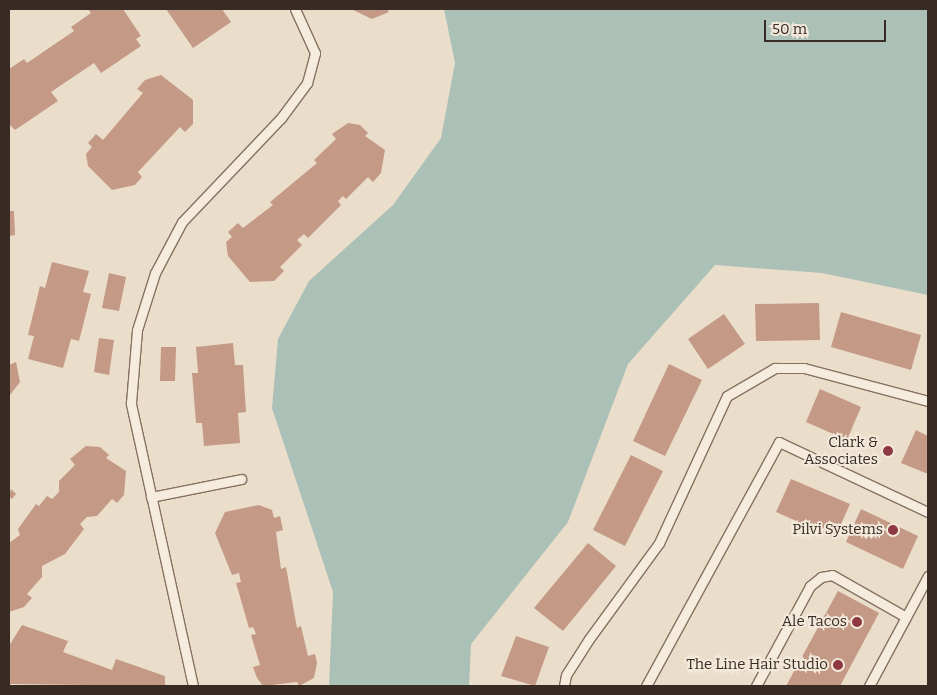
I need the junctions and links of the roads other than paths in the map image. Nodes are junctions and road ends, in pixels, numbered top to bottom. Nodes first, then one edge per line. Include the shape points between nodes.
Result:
1 (295, 9) edge
2 (928, 401) edge
3 (241, 479) dead end
4 (150, 498) junction
5 (928, 512) edge
6 (928, 576) edge
7 (906, 617) junction
8 (194, 686) edge
9 (564, 686) edge
10 (646, 686) edge
11 (756, 686) edge
12 (869, 686) edge

1 - 4 lane via 315,54 307,83 281,118 182,222 155,273 137,330 132,403
2 - 9 lane via 804,368 775,368 727,396 659,543 589,639 566,675
3 - 4 lane
4 - 8 lane
5 - 10 lane via 779,442
6 - 7 lane
7 - 11 lane via 832,576 821,577 810,586
7 - 12 lane

